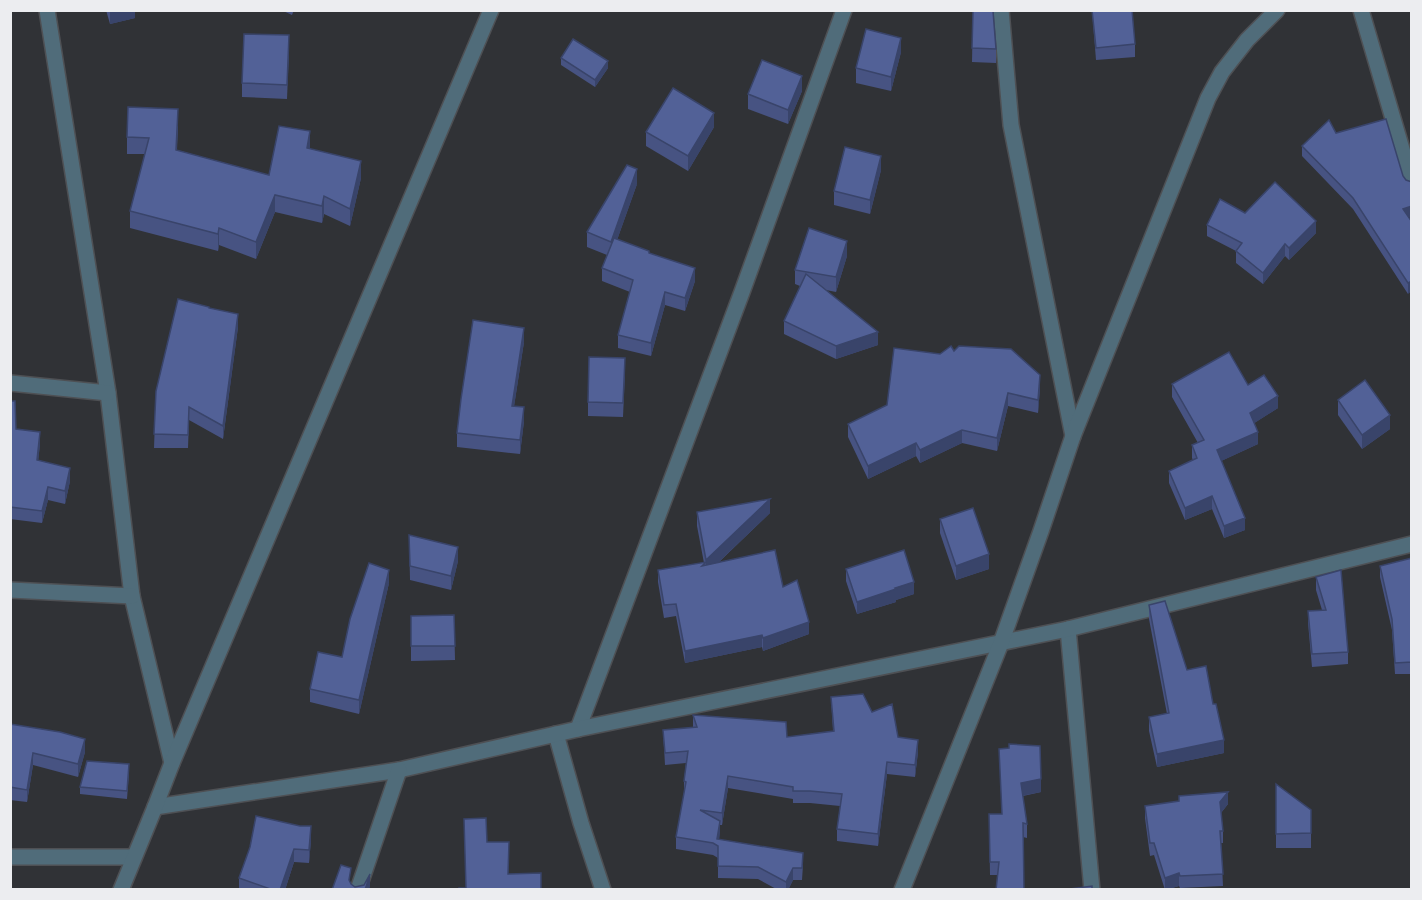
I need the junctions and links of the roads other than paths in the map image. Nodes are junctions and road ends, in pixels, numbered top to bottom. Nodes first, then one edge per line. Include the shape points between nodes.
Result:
1 (46, 10) edge
2 (490, 10) edge
3 (844, 10) edge
4 (1001, 10) edge
5 (1277, 10) edge
6 (1361, 10) edge
7 (1412, 183) edge
8 (10, 383) edge
9 (108, 393) junction
10 (1073, 436) junction
11 (1412, 544) edge
12 (10, 590) edge
13 (132, 596) junction
14 (1068, 629) junction
15 (1001, 643) junction
16 (578, 729) junction
17 (556, 734) junction
18 (172, 763) junction
19 (399, 770) junction
20 (156, 807) junction
21 (134, 857) junction
22 (10, 858) edge
23 (121, 890) edge
24 (358, 890) edge
25 (603, 890) edge
26 (902, 890) edge
27 (1092, 890) edge

1 - 9 street
2 - 18 street
3 - 16 street
4 - 10 street via 1011,125
5 - 10 street via 1247,40 1208,98
6 - 7 street
8 - 9 street
9 - 13 street
10 - 15 street
11 - 14 street
12 - 13 street
13 - 18 street
14 - 15 street
14 - 27 street
15 - 16 street
15 - 26 street
16 - 17 street
17 - 19 street
17 - 25 street
18 - 20 street
19 - 20 street
19 - 24 street
20 - 21 street
21 - 22 street
21 - 23 street

